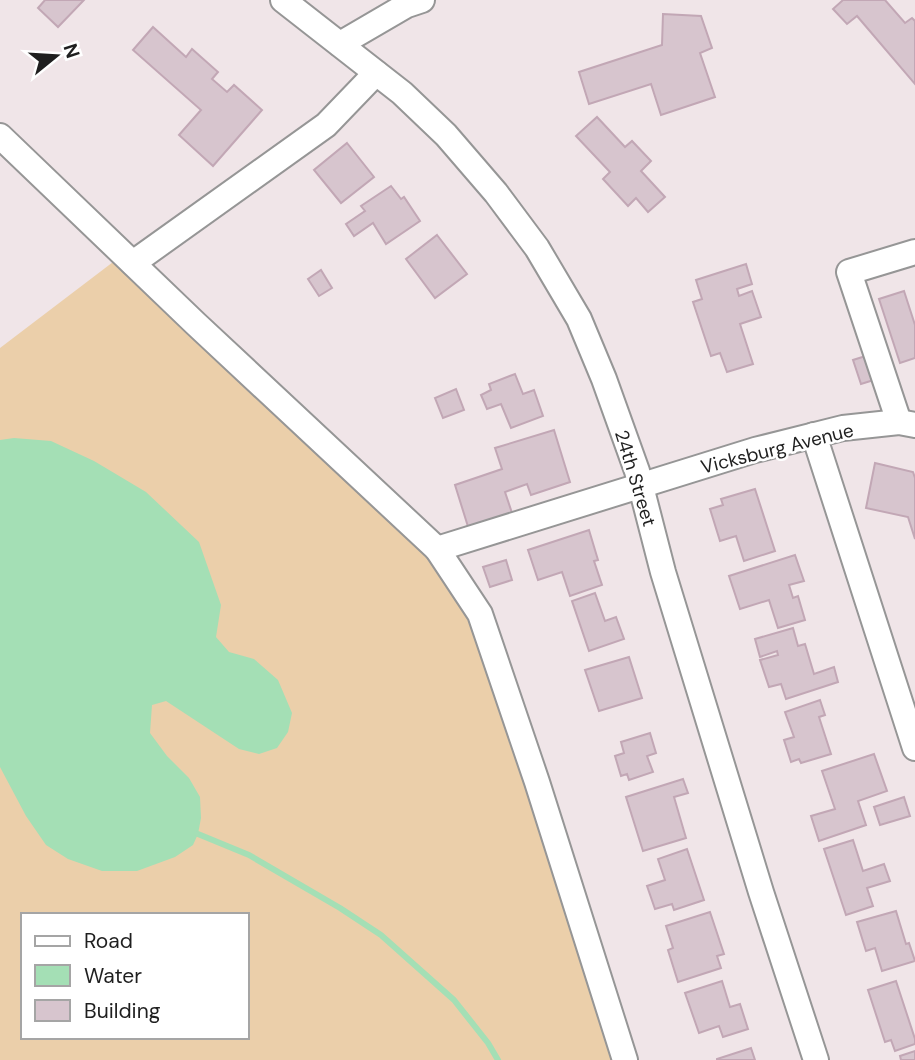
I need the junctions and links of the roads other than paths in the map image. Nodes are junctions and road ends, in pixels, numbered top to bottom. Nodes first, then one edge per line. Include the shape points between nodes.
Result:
1 (282, 0) edge
2 (422, 0) edge
3 (340, 44) junction
4 (376, 73) junction
5 (0, 136) edge
6 (915, 252) edge
7 (133, 263) junction
8 (907, 423) edge
9 (814, 435) junction
10 (640, 485) junction
11 (437, 549) junction
12 (915, 748) edge
13 (625, 1060) edge
14 (816, 1060) edge

1 - 3 street, 24th Street
2 - 3 street
3 - 4 street, 24th Street
4 - 7 street via 326,125
4 - 10 street, 24th Street via 446,135 537,248 579,319
5 - 7 street
6 - 8 street via 849,272
7 - 11 street
8 - 9 street, Vicksburg Avenue
9 - 10 street, Vicksburg Avenue
9 - 12 street
10 - 11 street, Vicksburg Avenue
10 - 14 street, 24th Street
11 - 13 street via 480,614

